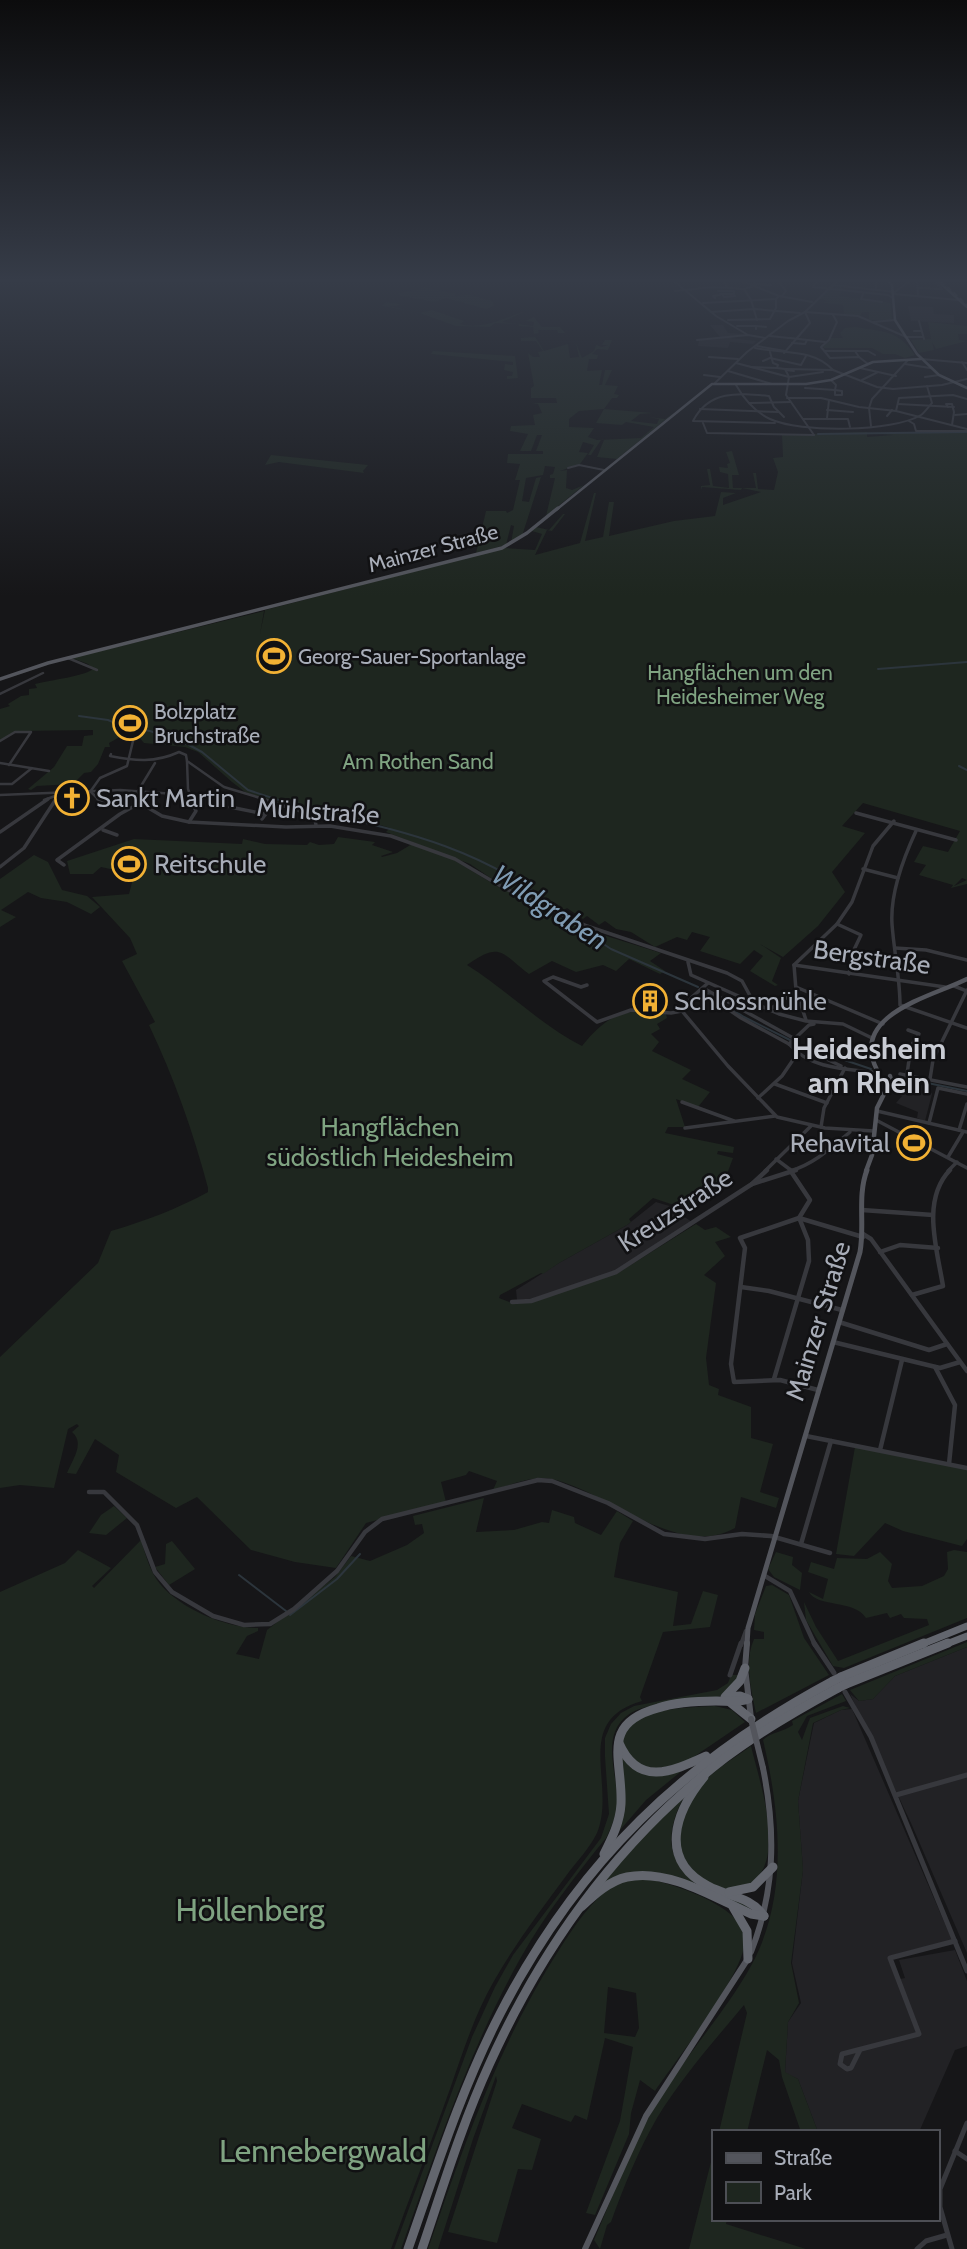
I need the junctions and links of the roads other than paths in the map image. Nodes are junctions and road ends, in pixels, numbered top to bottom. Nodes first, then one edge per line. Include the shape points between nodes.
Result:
1 (711, 386) edge
2 (737, 386) edge
3 (788, 386) edge
4 (836, 386) edge
5 (875, 386) edge
6 (883, 386) edge
7 (927, 386) joint
8 (805, 388) dead end
9 (880, 388) junction
10 (742, 395) junction
11 (932, 397) junction
12 (787, 398) junction
13 (967, 399) edge
14 (829, 400) junction
15 (790, 402) junction
16 (749, 403) junction
17 (771, 403) junction
18 (898, 404) junction
19 (929, 407) junction
20 (869, 408) junction
21 (700, 409) junction
22 (757, 411) junction
23 (827, 411) junction
24 (894, 411) junction
25 (722, 412) junction
26 (778, 412) junction
27 (853, 412) dead end
28 (967, 414) edge
29 (955, 415) junction
30 (887, 416) dead end
31 (919, 416) junction
32 (784, 417) dead end
33 (827, 418) junction
34 (835, 418) junction
35 (716, 419) dead end
36 (803, 419) junction
37 (909, 421) junction
38 (703, 423) junction
39 (777, 423) junction
40 (732, 424) junction
41 (755, 424) junction
42 (952, 425) junction
43 (871, 426) junction
44 (807, 427) junction
45 (850, 427) junction
46 (781, 428) dead end
47 (967, 430) edge
48 (728, 433) junction
49 (752, 433) junction
50 (776, 434) junction
51 (568, 468) dead end
52 (604, 470) junction
53 (68, 658) junction
54 (97, 670) dead end
55 (43, 673) dead end
56 (0, 679) edge
57 (0, 694) edge
58 (126, 725) dead end
59 (0, 741) edge
60 (111, 754) dead end
61 (187, 761) junction
62 (130, 762) junction
63 (155, 763) junction
64 (0, 764) edge
65 (9, 765) junction
66 (32, 768) junction
67 (49, 771) dead end
68 (0, 784) edge
69 (69, 791) junction
70 (138, 791) junction
71 (90, 792) junction
72 (152, 793) junction
73 (175, 794) dead end
74 (0, 795) edge
75 (58, 795) junction
76 (275, 802) junction
77 (141, 803) junction
78 (230, 807) dead end
79 (127, 808) junction
80 (856, 813) dead end
81 (189, 821) junction
82 (894, 821) junction
83 (316, 825) junction
84 (102, 830) junction
85 (916, 831) junction
86 (0, 832) edge
87 (117, 835) dead end
88 (956, 840) dead end
89 (64, 865) dead end
90 (0, 867) edge
91 (863, 869) junction
92 (898, 878) junction
93 (836, 924) junction
94 (895, 948) junction
95 (967, 960) edge
96 (688, 962) junction
97 (794, 965) junction
98 (849, 974) junction
99 (967, 979) edge
100 (900, 981) junction
101 (708, 983) junction
102 (587, 985) dead end
103 (954, 986) junction
104 (796, 988) junction
105 (945, 988) junction
106 (702, 989) junction
107 (967, 990) edge
108 (754, 1003) junction
109 (902, 1007) junction
110 (769, 1010) junction
111 (682, 1011) junction
112 (806, 1021) junction
113 (950, 1022) junction
114 (823, 1023) junction
115 (883, 1024) junction
116 (967, 1028) edge
117 (908, 1030) dead end
118 (872, 1038) junction
119 (795, 1039) junction
120 (789, 1044) junction
121 (797, 1054) junction
122 (843, 1067) junction
123 (874, 1071) joint
124 (900, 1074) dead end
125 (907, 1075) junction
126 (890, 1076) dead end
127 (930, 1079) junction
128 (775, 1084) junction
129 (967, 1087) edge
130 (967, 1094) edge
131 (758, 1098) junction
132 (682, 1102) dead end
133 (827, 1103) junction
134 (967, 1104) edge
135 (877, 1111) junction
136 (775, 1116) junction
137 (876, 1120) junction
138 (736, 1121) junction
139 (929, 1123) junction
140 (811, 1126) junction
141 (821, 1126) junction
142 (685, 1128) dead end
143 (873, 1131) junction
144 (963, 1131) edge
145 (850, 1132) junction
146 (948, 1157) junction
147 (776, 1159) junction
148 (957, 1162) junction
149 (967, 1168) edge
150 (793, 1172) junction
151 (752, 1184) junction
152 (861, 1210) junction
153 (933, 1215) junction
154 (799, 1218) junction
155 (863, 1236) junction
156 (938, 1248) junction
157 (880, 1252) junction
158 (741, 1287) junction
159 (911, 1296) junction
160 (798, 1299) junction
161 (512, 1302) dead end
162 (842, 1310) junction
163 (839, 1321) junction
164 (832, 1342) junction
165 (947, 1344) junction
166 (902, 1360) junction
167 (960, 1362) junction
168 (935, 1367) junction
169 (967, 1371) edge
170 (774, 1379) junction
171 (818, 1390) junction
172 (803, 1436) junction
173 (831, 1441) junction
174 (880, 1450) junction
175 (949, 1464) junction
176 (967, 1468) edge
177 (89, 1492) dead end
178 (774, 1536) junction
179 (801, 1544) junction
180 (830, 1553) dead end
181 (762, 1575) junction
182 (967, 1626) edge
183 (748, 1628) junction
184 (967, 1636) edge
185 (745, 1668) junction
186 (730, 1675) dead end
187 (840, 1683) junction
188 (748, 1699) junction
189 (727, 1700) junction
190 (748, 1713) junction
191 (619, 1734) junction
192 (717, 1756) junction
193 (967, 1775) edge
194 (896, 1796) junction
195 (600, 1861) junction
196 (773, 1867) junction
197 (724, 1892) junction
198 (731, 1906) junction
199 (764, 1916) junction
200 (570, 1918) junction
201 (955, 1941) junction
202 (748, 1959) junction
203 (967, 1971) edge
204 (860, 2050) dead end
205 (967, 2123) edge
206 (955, 2151) junction
207 (967, 2159) edge
208 (939, 2190) edge
209 (947, 2235) junction
210 (408, 2249) edge
211 (422, 2249) edge
212 (586, 2249) edge
213 (917, 2249) edge
214 (952, 2249) edge

1 - 52 main road, Mainzer Straße
2 - 10 street
3 - 12 street
4 - 8 street via 835,390
5 - 9 street
6 - 9 street
7 - 9 street
7 - 11 street
9 - 20 street
10 - 16 street
10 - 17 street via 769,396
10 - 21 street via 717,394
11 - 13 street
11 - 18 street via 899,398
11 - 19 street
12 - 14 street
12 - 15 street
14 - 20 street
14 - 23 street
15 - 17 street
15 - 36 street
16 - 17 street
16 - 22 street
17 - 26 street
18 - 19 street
18 - 24 street
19 - 29 street via 952,404
19 - 31 street
20 - 24 street
20 - 43 street
21 - 25 street
21 - 38 street via 694,423
22 - 25 street
22 - 26 street
22 - 39 street
23 - 27 street
23 - 33 street
23 - 34 street
24 - 30 street
24 - 31 street
25 - 35 street
26 - 32 street
28 - 29 street
29 - 42 street
31 - 37 street
31 - 42 street
33 - 34 street
33 - 36 street
34 - 45 street via 848,419
36 - 44 street
37 - 43 street
37 - 47 street via 916,431
38 - 40 street
38 - 48 street via 707,433
39 - 41 street
39 - 44 street
40 - 41 street
40 - 48 street
41 - 49 street
42 - 47 street
43 - 45 street
44 - 45 street
44 - 50 street via 814,435
46 - 50 street
48 - 49 street
49 - 50 street
51 - 52 street via 579,465
52 - 53 main road, Mainzer Straße via 521,538 497,550
53 - 54 street
53 - 56 main road, Mainzer Straße
55 - 57 street
58 - 62 street via 133,741
59 - 65 street via 15,732 30,732
60 - 62 street
61 - 63 street via 179,752
61 - 76 street via 224,787
61 - 81 street via 196,810
62 - 63 street
62 - 71 street via 122,770 102,776
63 - 70 street
64 - 65 street
65 - 66 street
66 - 67 street
66 - 68 street via 12,784
69 - 71 street
69 - 74 street
69 - 75 street
70 - 71 street
70 - 72 street
70 - 77 street
71 - 79 street via 100,802
72 - 73 street
72 - 77 street
75 - 86 street via 37,803
75 - 90 street via 24,849
76 - 78 street via 264,816
76 - 83 street via 315,816
77 - 79 street
77 - 81 street, Mühlstraße via 159,815
79 - 84 street
80 - 82 street
81 - 83 street, Mühlstraße
82 - 85 street
82 - 91 street via 873,846
83 - 96 street, Mühlstraße via 381,833 455,859 503,888 587,926
84 - 87 street
84 - 89 street via 57,860
85 - 88 street
85 - 92 street
91 - 92 street
91 - 93 street via 852,902
92 - 94 street via 892,923
93 - 97 street
93 - 98 street via 861,935
94 - 95 street
94 - 100 street
96 - 101 street via 688,972
96 - 108 street, Mühlstraße via 696,961 741,980
97 - 98 street, Bergstraße
97 - 104 street
98 - 100 street, Bergstraße
99 - 103 main road
100 - 105 street, Bergstraße
100 - 109 street
101 - 106 street
101 - 108 street
102 - 111 street via 553,976 544,981 597,1022 631,1010
103 - 105 main road
103 - 107 street
104 - 110 street
104 - 112 street
104 - 115 street
105 - 109 main road
106 - 111 street
106 - 119 street
106 - 120 street via 741,1018
107 - 113 street
108 - 110 street
109 - 113 street
109 - 115 main road
110 - 112 street
111 - 131 street
112 - 114 street
113 - 116 street
113 - 127 street
114 - 118 street via 847,1025
114 - 119 street via 809,1025
115 - 118 main road
117 - 125 street via 919,1034 911,1046
118 - 123 main road
119 - 120 street
120 - 121 street
120 - 122 street
121 - 122 street
121 - 128 street
122 - 123 street
122 - 133 street
124 - 125 street
125 - 127 street
126 - 135 main road, Mainzer Straße
127 - 129 street
128 - 131 street
128 - 133 street
130 - 139 street via 938,1088
131 - 136 street
132 - 138 street
133 - 141 street
134 - 144 street
135 - 137 main road, Mainzer Straße
135 - 139 street
136 - 138 street
136 - 140 street
137 - 143 main road, Mainzer Straße
137 - 146 street
138 - 142 street
139 - 144 street
140 - 141 street
140 - 147 street
141 - 145 street
143 - 145 street
143 - 152 main road, Mainzer Straße
144 - 146 street
145 - 150 street, Kreuzstraße
146 - 148 street
147 - 150 street
147 - 151 street
148 - 149 street
148 - 153 street via 936,1187
150 - 151 street, Kreuzstraße
150 - 154 street via 811,1201
151 - 161 street, Kreuzstraße via 617,1272
152 - 153 street
152 - 155 main road, Mainzer Straße
153 - 156 street
154 - 155 street
154 - 158 street via 740,1238 745,1248
154 - 160 street via 809,1251
155 - 157 street
155 - 162 main road, Mainzer Straße
156 - 157 street via 900,1245
156 - 159 street via 943,1286
157 - 159 street
158 - 160 street
158 - 170 street via 730,1374 734,1382
159 - 165 street
160 - 162 street
160 - 170 street
162 - 163 main road, Mainzer Straße
163 - 164 main road, Mainzer Straße
163 - 165 street via 929,1350
164 - 166 street
164 - 171 main road, Mainzer Straße
165 - 167 street
166 - 168 street
166 - 174 street
167 - 168 street
167 - 169 street
168 - 175 street via 955,1405
170 - 171 street
171 - 172 main road, Mainzer Straße
172 - 173 street
172 - 178 main road, Mainzer Straße
173 - 174 street
173 - 179 street
174 - 175 street
175 - 176 street
177 - 178 street via 104,1492 132,1518 164,1585 179,1598 240,1625 278,1620 333,1576 366,1528 382,1519 538,1480 608,1503 664,1534 705,1539
178 - 179 street
178 - 181 main road, Mainzer Straße
179 - 180 street
181 - 183 main road, Mainzer Straße
181 - 187 street via 794,1594 808,1631
182 - 187 highway
183 - 185 main road, Mainzer Straße
183 - 186 street
184 - 187 highway
185 - 188 main road, Mainzer Straße
185 - 189 highway
187 - 192 highway
187 - 194 street via 871,1737
188 - 189 highway
188 - 190 main road, Mainzer Straße
189 - 190 highway
189 - 191 highway via 639,1713
190 - 196 main road, Mainzer Straße, bridge via 772,1816
191 - 192 highway via 625,1757 649,1772 673,1770
191 - 195 highway via 620,1816
192 - 195 highway via 651,1807
192 - 197 highway via 683,1804 675,1841 689,1871 705,1885
192 - 200 highway via 634,1838
193 - 194 street
194 - 201 street
195 - 210 highway via 544,1939 502,2011 465,2092
196 - 197 highway via 753,1887
196 - 199 main road, Mainzer Straße
197 - 199 highway via 756,1904
198 - 199 highway
198 - 200 highway via 663,1879 635,1876 610,1884
198 - 202 highway via 747,1931
199 - 202 main road, Mainzer Straße
200 - 211 highway via 529,1984 489,2065
201 - 203 street
201 - 204 street via 890,1958 919,2034
202 - 212 main road, Mainzer Straße via 646,2116
205 - 206 street
206 - 207 street
206 - 208 street
208 - 209 street
209 - 213 street
209 - 214 street

